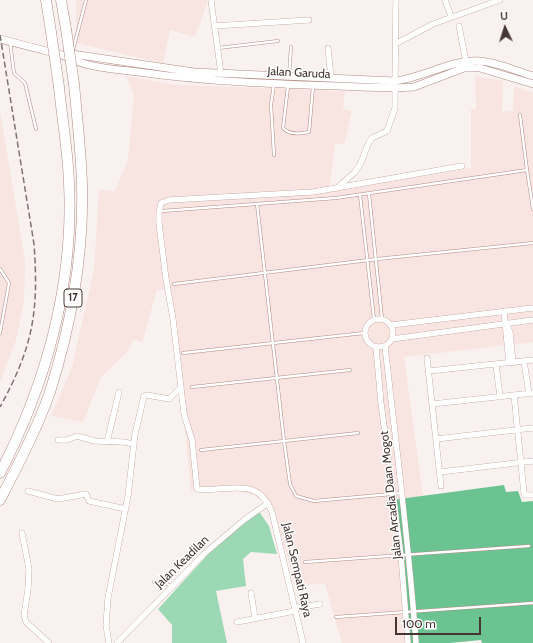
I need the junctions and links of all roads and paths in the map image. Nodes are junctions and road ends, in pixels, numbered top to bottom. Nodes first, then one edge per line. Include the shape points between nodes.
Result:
1 (46, 0) edge
2 (61, 0) edge
3 (86, 0) edge
4 (211, 0) edge
5 (396, 0) edge
6 (445, 0) edge
7 (500, 0) edge
8 (451, 16) junction
9 (309, 20) dead end
10 (214, 26) junction
11 (459, 26) dead end
12 (0, 39) edge
13 (278, 41) dead end
14 (10, 42) junction
15 (397, 43) junction
16 (291, 47) dead end
17 (217, 48) junction
18 (328, 48) dead end
19 (72, 57) junction
20 (125, 62) junction
21 (466, 62) junction
22 (124, 70) junction
23 (221, 74) junction
24 (193, 76) junction
25 (533, 76) edge
26 (331, 78) junction
27 (289, 80) junction
28 (313, 81) junction
29 (274, 83) junction
30 (533, 84) edge
31 (395, 85) junction
32 (520, 115) dead end
33 (36, 129) dead end
34 (274, 155) dead end
35 (462, 166) dead end
36 (527, 170) junction
37 (337, 188) junction
38 (369, 194) junction
39 (360, 195) junction
40 (533, 200) edge
41 (257, 204) junction
42 (533, 209) edge
43 (162, 211) dead end
44 (533, 243) edge
45 (377, 258) junction
46 (368, 260) junction
47 (0, 269) edge
48 (265, 273) junction
49 (174, 284) dead end
50 (533, 308) edge
51 (504, 311) junction
52 (374, 319) junction
53 (382, 319) junction
54 (533, 320) edge
55 (506, 324) junction
56 (391, 325) junction
57 (0, 332) edge
58 (364, 333) junction
59 (392, 339) junction
60 (272, 344) junction
61 (385, 346) junction
62 (376, 347) junction
63 (183, 353) dead end
64 (427, 358) dead end
65 (533, 360) edge
66 (524, 361) junction
67 (511, 363) junction
68 (496, 365) junction
69 (350, 370) dead end
70 (429, 372) junction
71 (276, 378) junction
72 (181, 387) junction
73 (192, 387) dead end
74 (119, 392) dead end
75 (531, 394) edge
76 (514, 395) junction
77 (500, 397) junction
78 (432, 404) junction
79 (533, 428) edge
80 (518, 430) junction
81 (358, 434) dead end
82 (436, 439) junction
83 (58, 440) dead end
84 (284, 441) junction
85 (107, 442) junction
86 (134, 444) junction
87 (201, 450) dead end
88 (533, 461) edge
89 (521, 462) junction
90 (440, 472) junction
91 (0, 473) edge
92 (441, 486) dead end
93 (28, 491) dead end
94 (403, 493) junction
95 (394, 494) junction
96 (533, 495) edge
97 (0, 500) edge
98 (268, 503) junction
99 (126, 509) junction
100 (22, 533) dead end
101 (529, 546) dead end
102 (409, 554) junction
103 (402, 555) junction
104 (305, 562) dead end
105 (154, 582) dead end
106 (171, 586) junction
107 (251, 593) dead end
108 (533, 603) edge
109 (320, 604) dead end
110 (295, 609) junction
111 (406, 612) junction
112 (414, 612) junction
113 (336, 617) dead end
114 (255, 618) junction
115 (237, 622) dead end
116 (49, 643) edge
117 (109, 643) edge
118 (117, 643) edge
119 (303, 643) edge
120 (408, 643) edge
121 (416, 643) edge

1 - 91 highway, 17, bridge via 59,87 69,184 68,250 58,314 38,388
2 - 97 highway, 17, bridge via 74,84 82,184 80,252 71,317 49,394
3 - 19 lane
4 - 10 street
5 - 15 street
6 - 8 street
7 - 8 street
8 - 15 street
9 - 10 street
10 - 17 street
11 - 21 street
12 - 14 main road, Jalan Garuda
13 - 17 lane
14 - 19 main road, Jalan Garuda
14 - 33 lane via 14,73 25,83
15 - 31 street
16 - 27 lane
17 - 23 street
18 - 26 street
19 - 20 main road, Jalan Garuda
19 - 22 main road, Jalan Garuda
20 - 22 main road
20 - 24 main road, Jalan Garuda
21 - 25 main road, Jalan Garuda via 479,61
21 - 31 main road, Jalan Garuda
22 - 24 main road, Jalan Garuda
23 - 24 main road, Jalan Garuda
23 - 27 main road, Jalan Garuda
24 - 29 main road, Jalan Garuda
26 - 28 main road, Jalan Garuda
26 - 31 main road, Jalan Garuda
27 - 28 main road, Jalan Garuda
27 - 28 lane via 283,128 286,132 292,133 308,132
27 - 29 main road, Jalan Garuda
28 - 31 main road, Jalan Garuda
29 - 34 lane via 271,105
30 - 31 main road, Jalan Garuda via 480,68 464,68 414,87
31 - 37 street via 395,108 387,131 372,138 360,165
32 - 36 lane
35 - 37 street
36 - 38 lane
36 - 40 lane
37 - 72 street via 313,192 169,200 161,203 159,222
38 - 39 lane
38 - 45 lane
39 - 41 lane
39 - 46 lane
40 - 42 lane
41 - 43 lane
41 - 48 lane
44 - 45 lane
45 - 46 lane
45 - 53 lane
46 - 48 lane
46 - 52 lane
47 - 57 lane via 9,282
48 - 49 lane
48 - 60 lane
50 - 51 street
51 - 55 street
51 - 56 street
52 - 53 street
52 - 58 street
53 - 56 street
54 - 55 street
55 - 59 street
55 - 67 street
56 - 59 street
58 - 60 lane
58 - 62 street via 370,344
59 - 61 street
60 - 63 lane
60 - 71 lane
61 - 62 street
61 - 94 street, Jalan Arcadia Daan Mogot
62 - 95 street, Jalan Arcadia Daan Mogot
64 - 70 street
65 - 66 street
66 - 67 street
66 - 75 street
67 - 68 street
68 - 70 street
68 - 77 street
69 - 71 lane
70 - 78 street
71 - 73 lane
71 - 84 lane
72 - 86 street via 169,399 144,396
72 - 98 street via 184,414 192,440 197,489 254,489 264,496
74 - 85 street
75 - 76 street
76 - 77 street
76 - 80 street
77 - 78 street
78 - 82 street
79 - 80 street
80 - 82 street
80 - 89 street
81 - 84 lane
82 - 90 street
83 - 85 street via 77,436
84 - 87 lane
84 - 95 lane via 290,484 296,496 314,501
85 - 86 street
86 - 99 street
88 - 89 street
89 - 90 street
89 - 96 street via 525,495
90 - 92 street
93 - 99 street via 58,499 86,494 89,501
94 - 95 lane
94 - 102 street, Jalan Arcadia Daan Mogot
95 - 103 street, Jalan Arcadia Daan Mogot
98 - 106 street, Jalan Keadilan via 204,554
98 - 110 street, Jalan Sempati Raya
99 - 117 street via 108,598 106,625
100 - 116 street via 29,569 24,616 26,622
101 - 102 lane
102 - 103 lane
102 - 112 street, Jalan Arcadia Daan Mogot
103 - 104 lane
103 - 111 street, Jalan Arcadia Daan Mogot
105 - 106 lane via 163,582
106 - 118 street, Jalan Keadilan
107 - 114 street
108 - 112 lane
109 - 110 street
110 - 114 street
110 - 119 street, Jalan Sempati Raya
111 - 112 lane
111 - 113 lane
111 - 120 street, Jalan Arcadia Daan Mogot
112 - 121 street, Jalan Arcadia Daan Mogot
114 - 115 street

